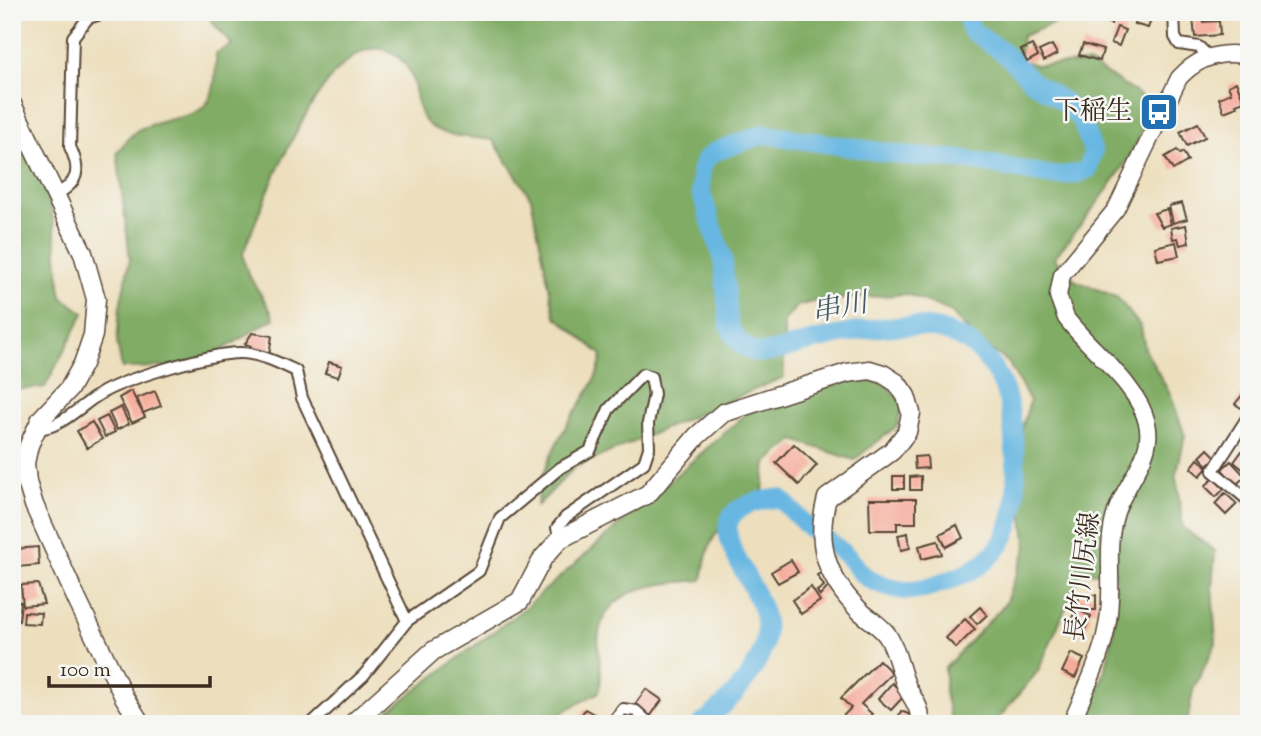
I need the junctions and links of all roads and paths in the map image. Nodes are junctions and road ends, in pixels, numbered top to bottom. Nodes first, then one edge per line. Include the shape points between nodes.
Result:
1 (107, 12) edge
2 (1174, 12) edge
3 (1249, 56) edge
4 (1209, 57) junction
5 (12, 104) edge
6 (55, 194) junction
7 (1249, 415) edge
8 (35, 428) junction
9 (1249, 501) edge
10 (561, 539) junction
11 (407, 621) junction
12 (141, 724) edge
13 (311, 724) edge
14 (352, 724) edge
15 (611, 724) edge
16 (650, 724) edge
17 (919, 724) edge
18 (1071, 724) edge

1 - 6 street via 88,18 73,37 70,147 77,161 77,176 69,188
2 - 4 street via 1179,44 1199,47
3 - 4 main road
4 - 18 main road, 長竹川尻線 via 1179,78 1122,199 1067,266 1058,284 1066,318 1134,395 1148,431 1144,455 1114,519 1106,634
5 - 6 main road
6 - 8 main road via 91,274 96,314 89,350 77,377
7 - 9 street via 1213,471
8 - 11 street via 50,429 104,391 188,362 240,353 270,359 296,372 302,398
8 - 12 main road via 26,456 30,493 107,663
10 - 11 street via 557,528 566,517 644,464 654,394 651,377 643,374 622,393 590,451 560,468 500,518 478,571
10 - 14 main road via 543,558 520,601 433,651
10 - 17 main road via 648,494 723,412 855,371 883,374 906,396 911,413 907,432 892,452 830,494 822,551 856,607 890,640 920,712
11 - 13 street via 364,676
15 - 16 street via 623,709 636,711

